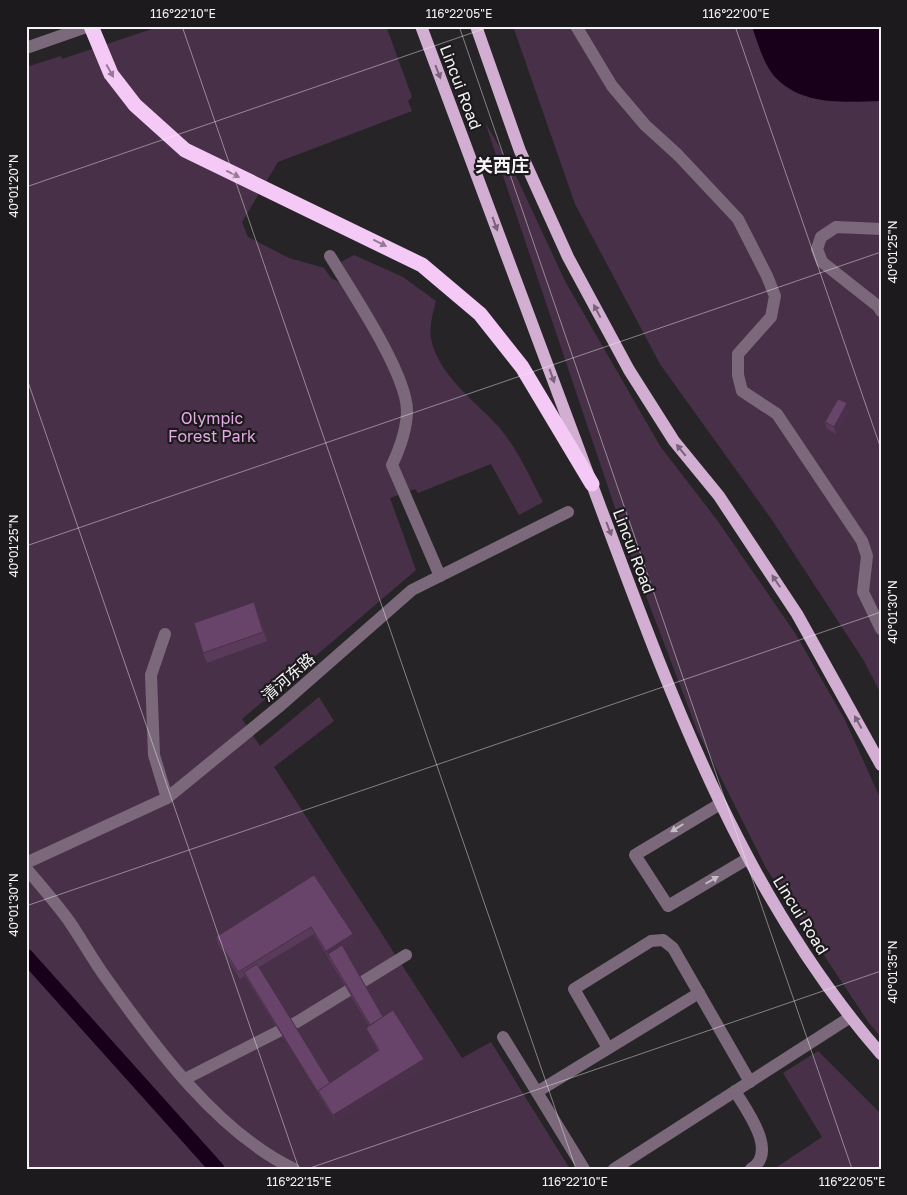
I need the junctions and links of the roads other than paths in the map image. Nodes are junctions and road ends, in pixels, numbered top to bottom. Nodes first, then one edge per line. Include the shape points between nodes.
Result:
1 (90, 26) edge
2 (421, 26) edge
3 (476, 26) edge
4 (576, 26) edge
5 (26, 48) edge
6 (881, 229) edge
7 (330, 256) dead end
8 (881, 311) edge
9 (592, 484) junction
10 (568, 512) dead end
11 (440, 576) junction
12 (881, 629) edge
13 (165, 634) dead end
14 (881, 765) edge
15 (167, 798) junction
16 (720, 804) junction
17 (748, 859) junction
18 (26, 863) edge
19 (26, 868) edge
20 (406, 955) dead end
21 (699, 993) junction
22 (849, 1018) junction
23 (503, 1037) dead end
24 (608, 1048) junction
25 (881, 1054) edge
26 (185, 1079) junction
27 (750, 1082) junction
28 (735, 1091) junction
29 (537, 1092) junction
30 (294, 1169) edge
31 (584, 1169) edge
32 (614, 1169) edge
33 (751, 1169) edge

1 - 5 street
1 -> 9 highway via 111,74 135,105 185,150 422,265 480,314 522,367
2 -> 9 main road, Lincui Road
14 -> 3 main road, Lincui Road via 798,614 719,496 674,441 629,370 568,257 520,151
4 - 12 street via 612,86 645,125 738,219 768,276 775,296 771,316 738,354 742,391 777,414 862,540 867,556 863,592
6 - 8 street via 836,227 821,237 817,248 822,262
7 - 11 street via 397,371 407,409 403,440 392,465
9 -> 16 main road, Lincui Road via 668,687
10 - 11 street, 清河东路
11 - 15 street, 清河东路 via 412,590
13 - 15 street via 151,675 154,755
15 - 18 street, 清河东路
16 - 17 main road, Lincui Road
16 -> 17 street via 635,855 668,906
17 - 22 main road, Lincui Road via 778,914
19 - 26 street
20 - 26 street via 297,1022
21 - 24 street
21 - 24 street via 673,948 663,940 651,941 574,989
21 - 27 street
22 - 25 main road, Lincui Road
22 - 27 street
23 - 29 street
24 - 29 street
26 - 30 street via 231,1126 277,1161
27 - 28 street
28 - 32 street
28 - 33 street via 760,1134 762,1151
29 - 31 street

